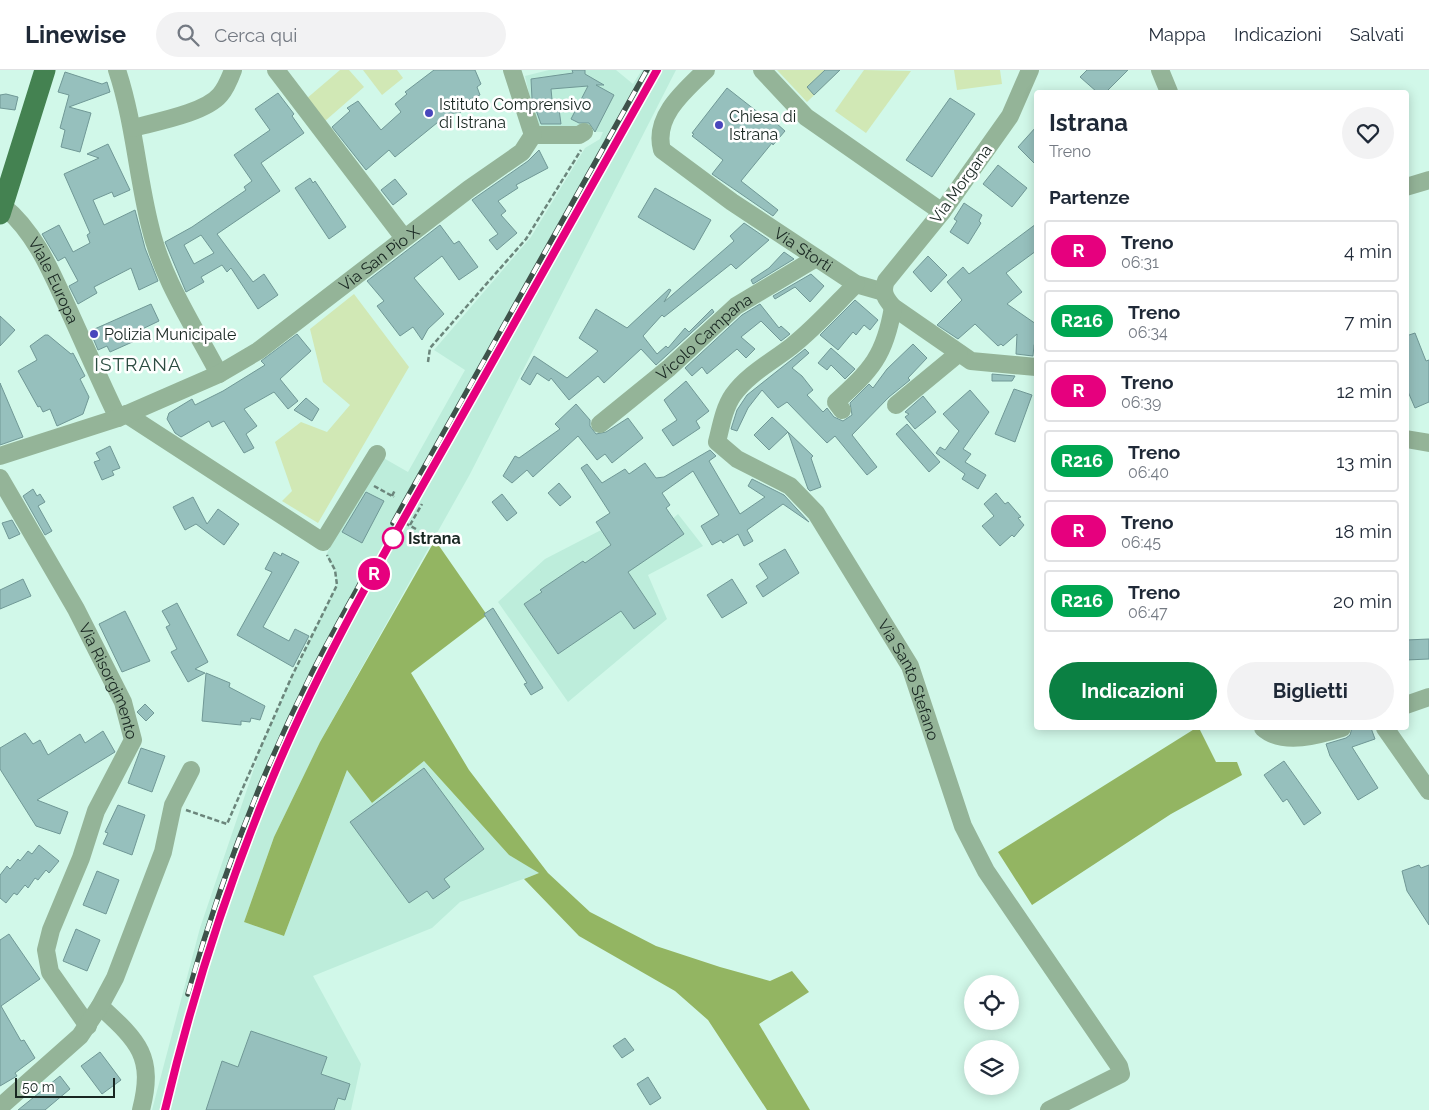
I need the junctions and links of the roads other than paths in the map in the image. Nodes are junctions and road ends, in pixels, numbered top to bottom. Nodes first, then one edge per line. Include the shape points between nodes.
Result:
1 (45, 70) edge
2 (117, 70) edge
3 (233, 70) edge
4 (276, 70) edge
5 (512, 70) edge
6 (706, 70) edge
7 (762, 70) edge
8 (1030, 70) edge
9 (1160, 70) edge
10 (1167, 90) edge
11 (133, 128) junction
12 (533, 135) junction
13 (583, 141) road end
14 (1429, 180) edge
15 (1409, 186) edge
16 (2, 210) edge
17 (942, 212) junction
18 (404, 238) junction
19 (816, 258) junction
20 (856, 284) junction
21 (888, 300) junction
22 (959, 353) junction
23 (1034, 368) edge
24 (219, 374) junction
25 (896, 405) dead end
26 (842, 410) dead end
27 (122, 416) junction
28 (600, 424) dead end
29 (1409, 440) edge
30 (1429, 443) edge
31 (377, 454) dead end
32 (0, 456) edge
33 (0, 478) edge
34 (1429, 697) edge
35 (1409, 704) edge
36 (1266, 730) edge
37 (1336, 730) edge
38 (1386, 730) edge
39 (191, 770) dead end
40 (1429, 791) edge
41 (100, 1006) junction
42 (88, 1026) junction
43 (0, 1107) edge
44 (142, 1110) edge
45 (1049, 1110) edge

1 - 16 main road
2 - 11 street
3 - 11 street via 220,96 178,117
4 - 18 street
5 - 12 street
6 - 19 street, Via Storti via 677,97 660,129 662,150
7 - 17 street via 806,117
8 - 17 street, Via Morgana via 1010,116
9 - 10 street
11 - 24 street via 150,227 168,279
12 - 13 street via 579,135
12 - 18 street, Via San Pio X via 522,152
14 - 15 street
16 - 27 street, Viale Europa via 12,213 33,240
17 - 21 street, Via Morgana via 886,281
18 - 24 street, Via San Pio X via 258,351
19 - 20 street, Via Storti
19 - 28 street, Vicolo Campana via 736,306 669,368
20 - 21 street, Via Storti
20 - 45 street, Via Santo Stefano via 814,326 733,395 723,418 718,442 737,459 790,486 816,513 910,666 963,826 986,871 1119,1066 1121,1074
21 - 22 street, Via Storti
21 - 26 street, Via Morgana via 888,335 865,376 836,402
22 - 23 street, Via Storti via 971,361
22 - 25 street
24 - 27 street, Via San Pio X
27 - 31 street via 323,542
27 - 32 street, Via San Pio X
29 - 30 street
33 - 42 street, Via Risorgimento via 80,618 123,702 133,740 96,811 46,950 50,972
34 - 35 street
36 - 37 street via 1274,735 1291,737 1321,735
38 - 40 street
39 - 41 street via 172,805 163,852 115,978
41 - 42 street
41 - 44 street via 120,1023 139,1049 148,1070
42 - 43 street

